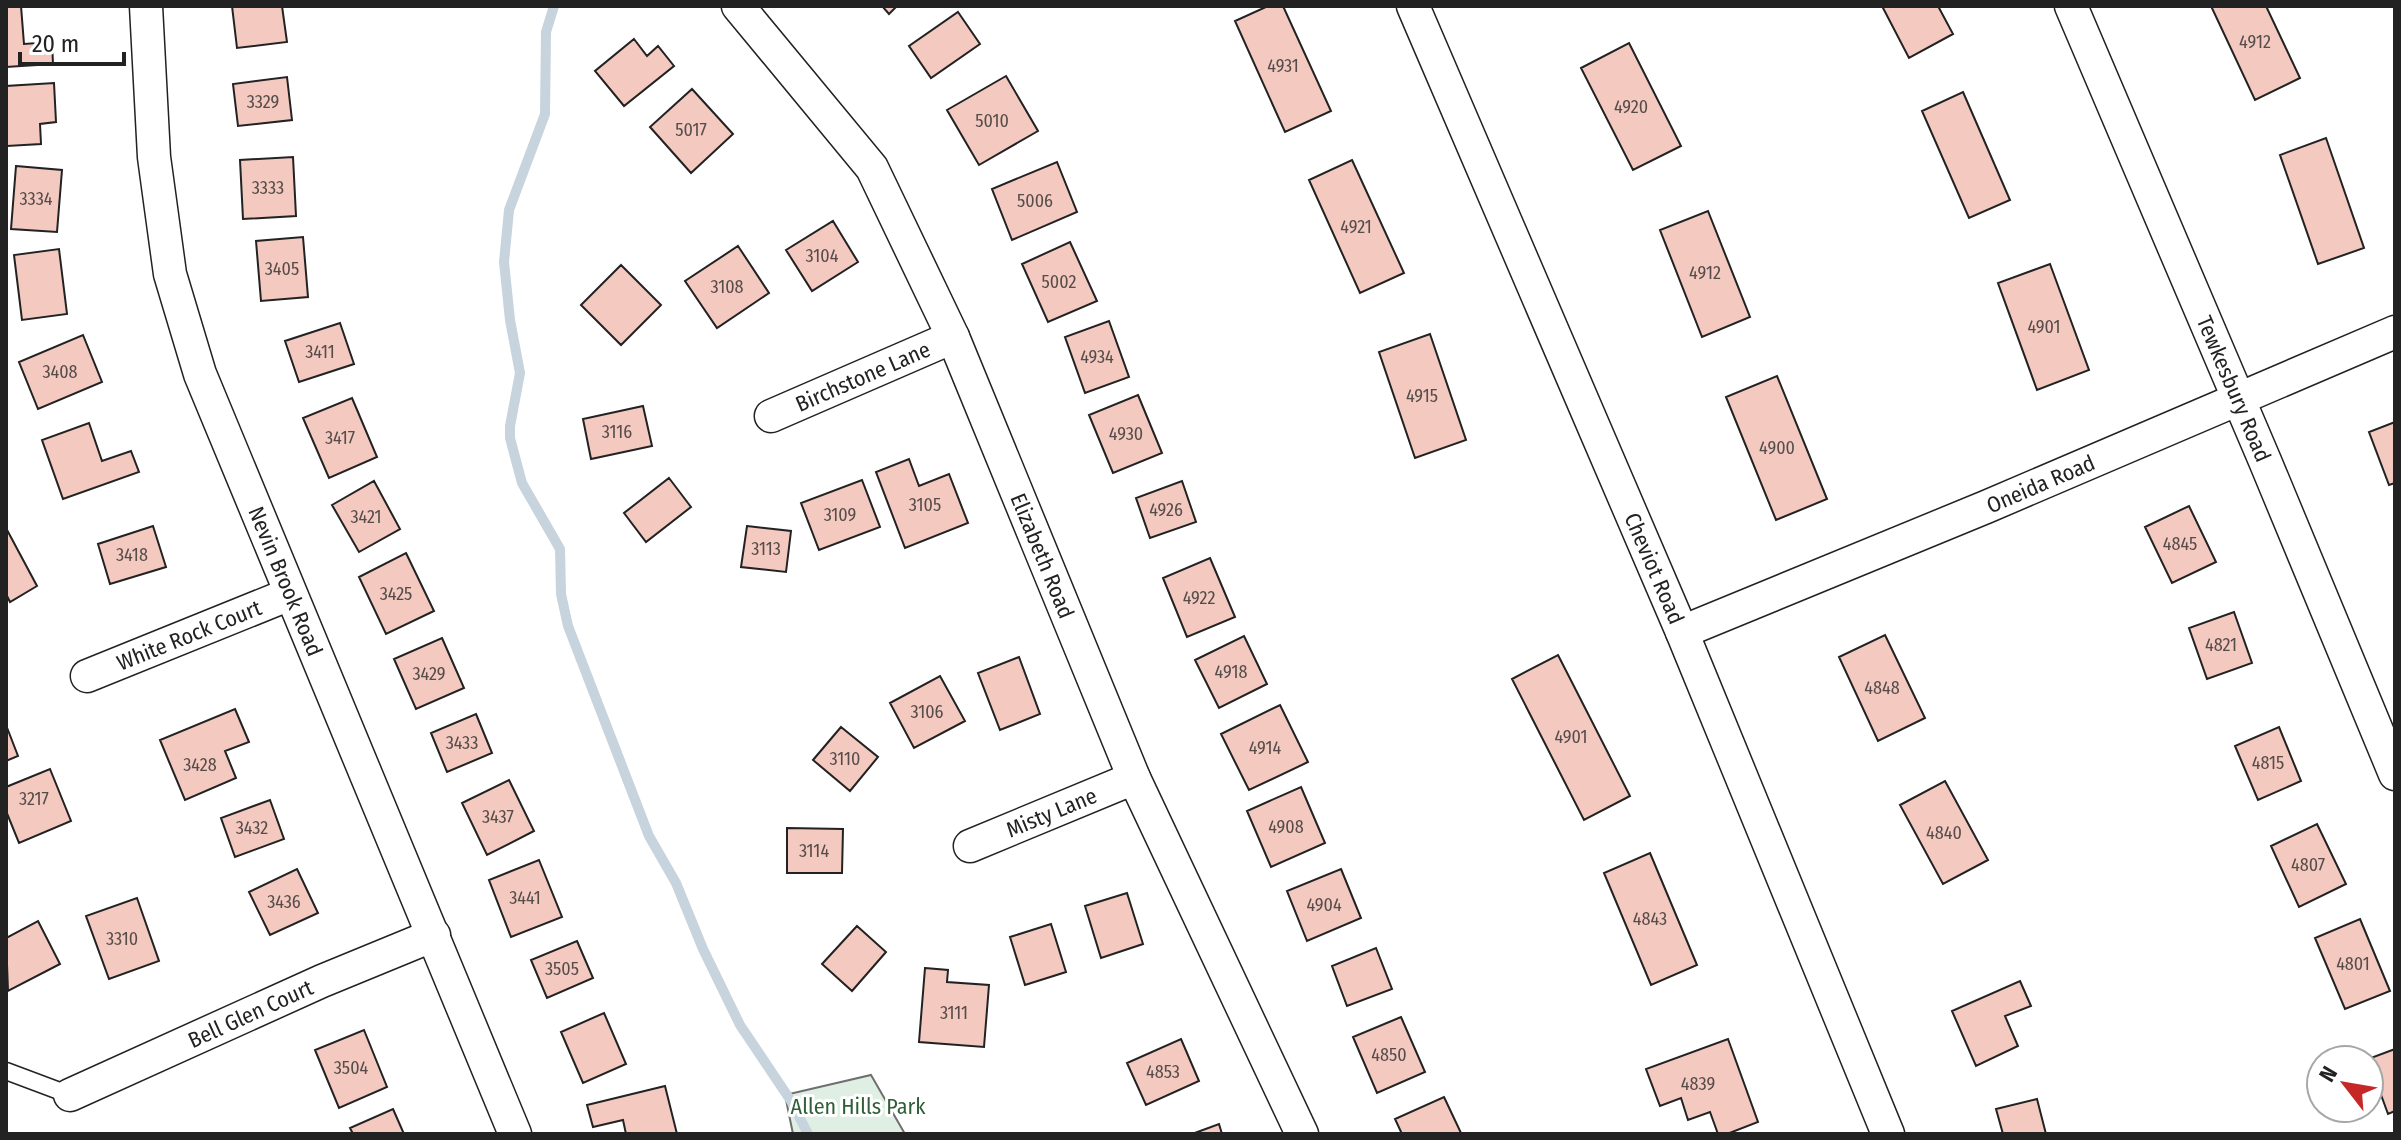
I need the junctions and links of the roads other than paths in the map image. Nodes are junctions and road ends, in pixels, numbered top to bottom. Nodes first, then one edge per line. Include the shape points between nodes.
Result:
1 (146, 6) edge
2 (738, 6) edge
3 (1413, 6) edge
4 (2071, 6) edge
5 (2395, 332) edge
6 (953, 337) junction
7 (2237, 400) junction
8 (771, 416) dead end
9 (290, 594) junction
10 (1682, 632) junction
11 (87, 676) dead end
12 (2395, 774) edge
13 (1134, 778) junction
14 (970, 846) dead end
15 (434, 935) junction
16 (6, 1071) edge
17 (70, 1095) joint
18 (515, 1134) edge
19 (1302, 1134) edge
20 (1888, 1134) edge

1 - 9 street, Nevin Brook Road via 154,157 170,274 200,374
2 - 6 street, Elizabeth Road via 872,168
3 - 10 street, Cheviot Road
4 - 7 street, Tewkesbury Road
5 - 7 street, Oneida Road
6 - 8 street, Birchstone Lane
6 - 13 street, Elizabeth Road
7 - 10 street, Oneida Road
7 - 12 street, Tewkesbury Road
9 - 11 street, White Rock Court
9 - 15 street, Nevin Brook Road
10 - 20 street, Cheviot Road
13 - 14 street, Misty Lane
13 - 19 street, Elizabeth Road
15 - 17 street, Bell Glen Court
15 - 18 street, Nevin Brook Road
16 - 17 lane

